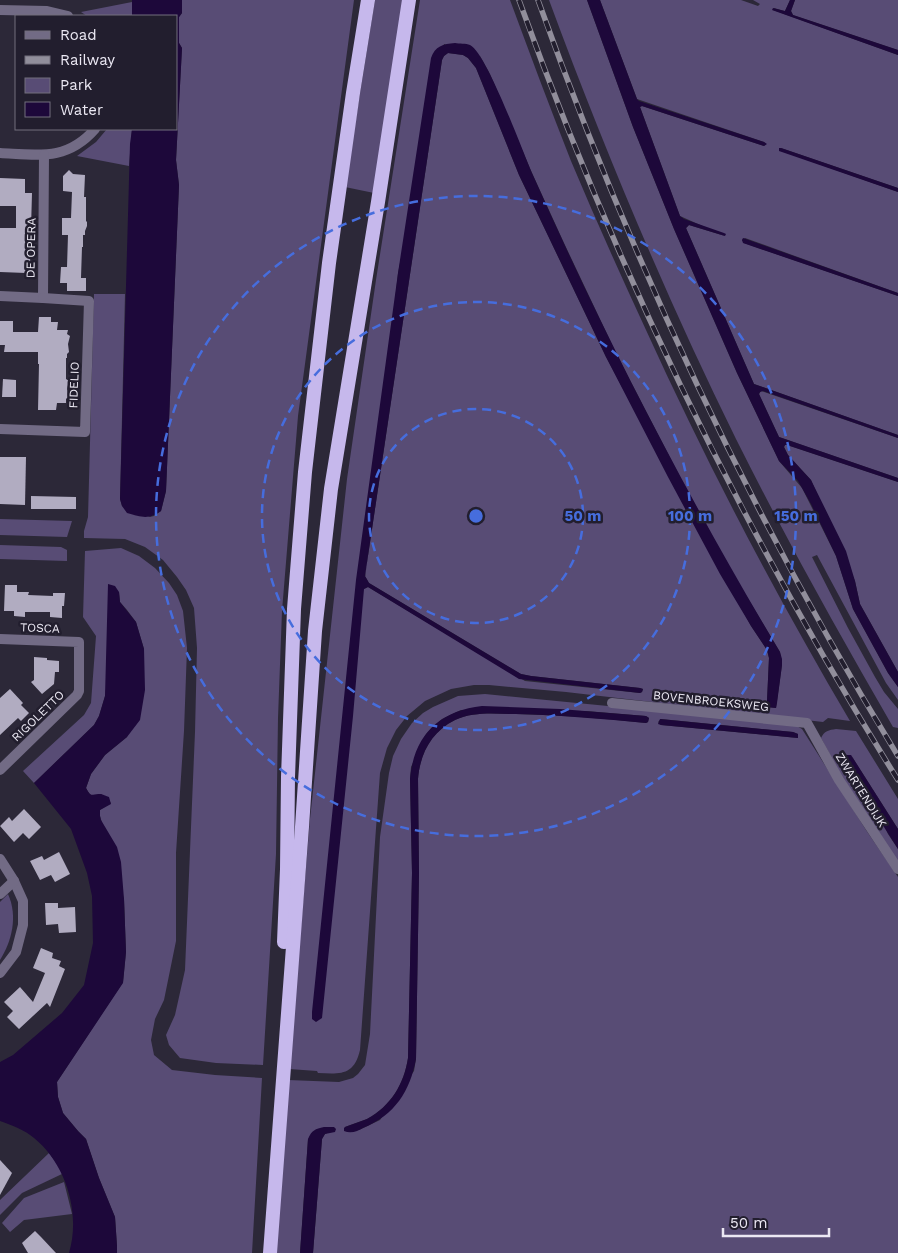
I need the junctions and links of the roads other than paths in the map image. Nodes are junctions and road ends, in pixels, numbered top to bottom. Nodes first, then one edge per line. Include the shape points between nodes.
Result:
1 (368, 0) edge
2 (409, 0) edge
3 (47, 5) edge
4 (0, 10) edge
5 (66, 15) edge
6 (94, 130) edge
7 (0, 153) edge
8 (44, 155) junction
9 (0, 296) edge
10 (42, 298) junction
11 (0, 429) edge
12 (0, 639) edge
13 (79, 642) joint
14 (612, 703) dead end
15 (807, 723) joint
16 (0, 770) edge
17 (0, 859) edge
18 (898, 869) edge
19 (14, 881) junction
20 (0, 894) edge
21 (0, 973) edge
22 (262, 1253) edge
23 (270, 1253) edge

1 - 22 highway via 329,263 305,472 294,609 283,965
2 - 23 highway via 331,489 315,631
3 - 4 street
3 - 5 street
6 - 8 street via 73,147
7 - 8 street
8 - 10 street, DE OPERA
9 - 10 street
10 - 11 street, FIDELIO via 89,301 86,432
12 - 13 street, TOSCA
13 - 16 street, RIGOLETTO via 77,695
14 - 15 street, BOVENBROEKSWEG
15 - 18 street, ZWARTENDIJK via 839,780
17 - 19 street
19 - 20 street
19 - 21 street via 23,901 23,925 16,952

